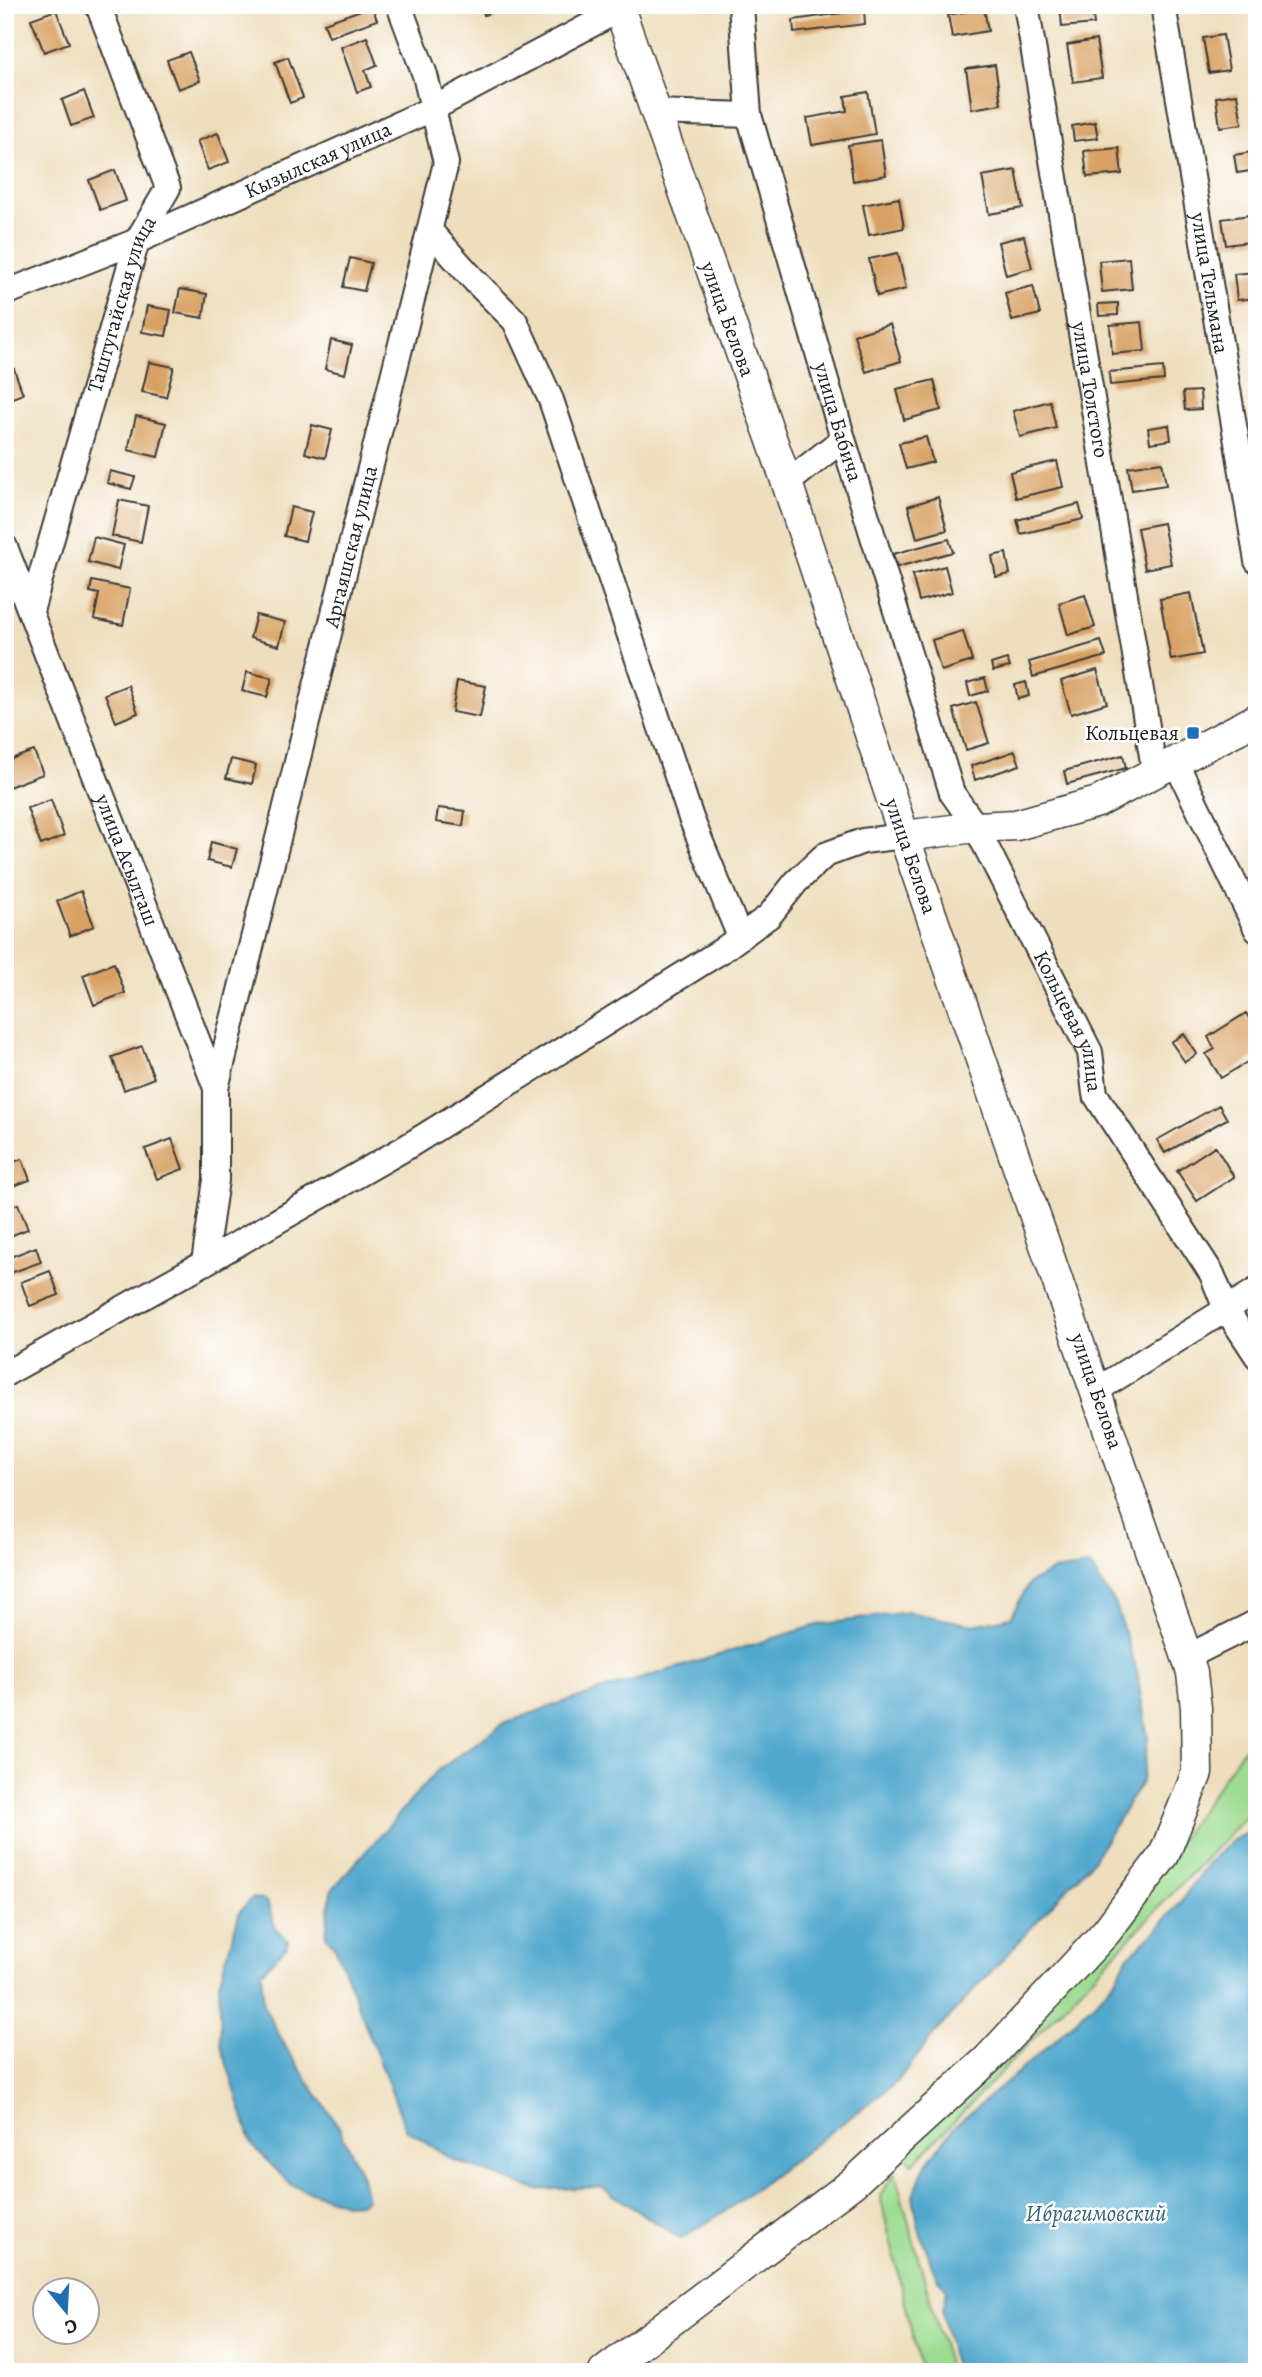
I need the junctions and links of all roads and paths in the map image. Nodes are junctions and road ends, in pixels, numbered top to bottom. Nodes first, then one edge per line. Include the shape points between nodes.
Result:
1 (98, 5) edge
2 (399, 5) edge
3 (741, 5) edge
4 (1026, 5) edge
5 (1163, 5) edge
6 (618, 7) edge
7 (434, 108) junction
8 (654, 112) junction
9 (749, 115) junction
10 (430, 230) junction
11 (137, 241) junction
12 (5, 293) edge
13 (843, 439) junction
14 (788, 483) junction
15 (5, 547) edge
16 (1257, 561) edge
17 (31, 611) junction
18 (1257, 719) edge
19 (1166, 768) junction
20 (975, 827) junction
21 (904, 836) junction
22 (1257, 930) edge
23 (742, 936) junction
24 (216, 1088) junction
25 (204, 1263) junction
26 (1257, 1290) edge
27 (1226, 1309) junction
28 (1257, 1356) edge
29 (5, 1374) edge
30 (1097, 1390) junction
31 (1257, 1622) edge
32 (1187, 1657) junction
33 (604, 2372) edge

1 - 11 street, Таштугайская улица via 168,188
2 - 7 street, Аргаяшская улица
3 - 9 street, улица Бабича
4 - 19 street, улица Толстого
5 - 16 street, улица Тельмана
6 - 7 street, Кызылская улица
6 - 8 main road, улица Белова
7 - 10 street, Аргаяшская улица via 446,163
7 - 11 street, Кызылская улица
8 - 9 street
8 - 14 main road, улица Белова
9 - 13 street, улица Бабича
10 - 23 street via 515,321 551,400 691,818
10 - 24 street, Аргаяшская улица
11 - 12 street, Кызылская улица
11 - 17 street, Таштугайская улица
13 - 14 street
13 - 20 street, улица Бабича via 952,793
14 - 21 main road, улица Белова
15 - 17 street, улица Асылташ
17 - 24 street, улица Асылташ
18 - 19 main road
19 - 20 main road via 1098,802 1016,825
19 - 22 street, улица Толстого
20 - 21 main road
20 - 27 street, Кольцевая улица via 1090,1052 1095,1094 1212,1274
21 - 23 street via 863,841 825,855 769,916
21 - 30 main road, улица Белова
23 - 25 street via 405,1148
24 - 25 street, улица Асылташ via 216,1180
25 - 29 street
26 - 27 street
27 - 28 street, Кольцевая улица
27 - 30 street
30 - 32 main road, улица Белова
31 - 32 street
32 - 33 main road, улица Белова via 1196,1708 1197,1773 1164,1855 1106,1932 987,2060 854,2182

